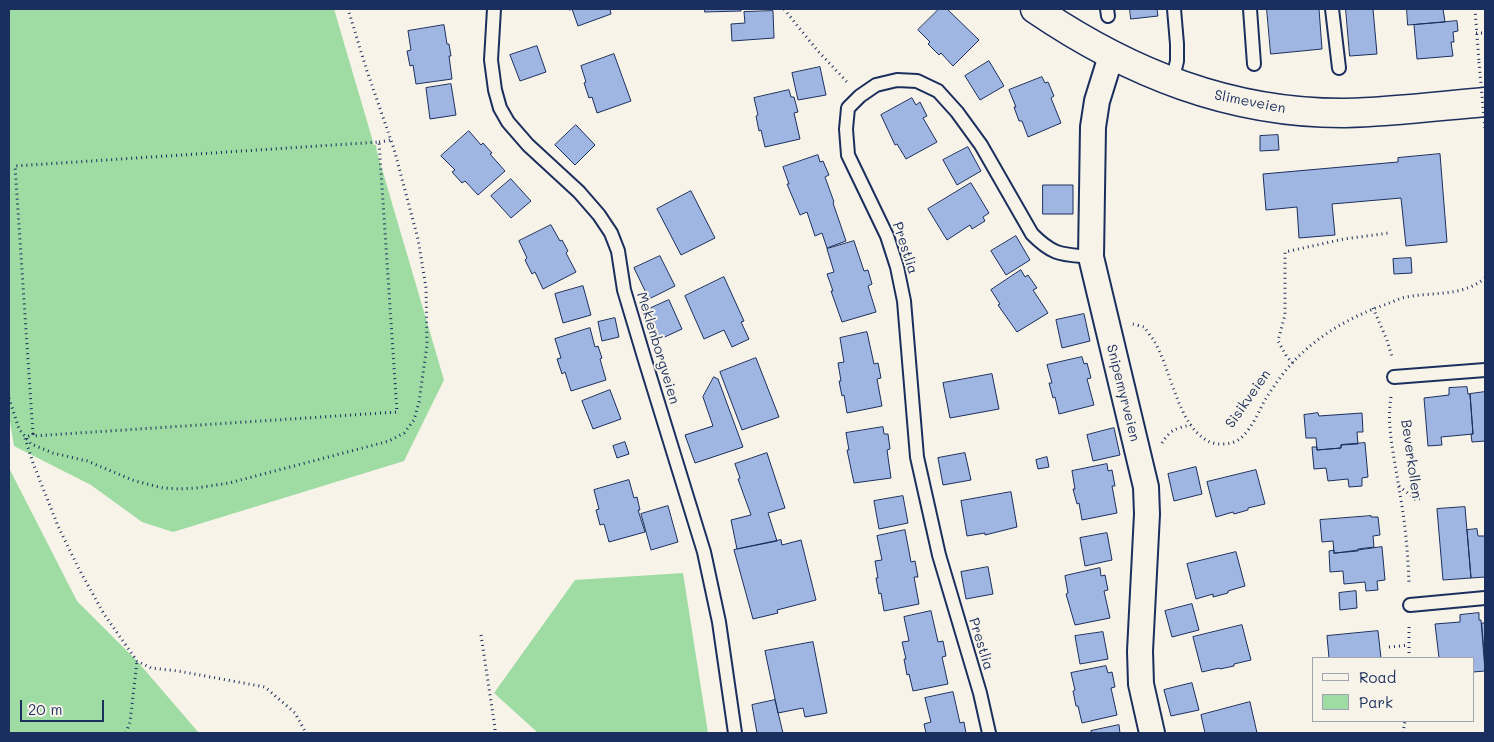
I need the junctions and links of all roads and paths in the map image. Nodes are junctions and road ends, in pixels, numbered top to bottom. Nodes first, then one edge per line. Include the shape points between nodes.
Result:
1 (348, 9) edge
2 (494, 9) edge
3 (784, 9) edge
4 (1036, 9) edge
5 (1174, 9) edge
6 (1250, 9) edge
7 (1332, 9) edge
8 (1475, 9) edge
9 (1476, 33) junction
10 (1485, 33) edge
11 (1111, 56) junction
12 (1254, 64) dead end
13 (1338, 68) dead end
14 (1172, 82) junction
15 (860, 96) junction
16 (1485, 102) edge
17 (1485, 130) edge
18 (391, 140) junction
19 (379, 142) junction
20 (1389, 233) dead end
21 (1091, 257) junction
22 (1485, 278) edge
23 (1373, 308) junction
24 (1105, 320) junction
25 (1293, 363) junction
26 (1485, 370) edge
27 (1394, 377) junction
28 (9, 398) edge
29 (1191, 425) junction
30 (32, 434) junction
31 (25, 438) junction
32 (1161, 445) dead end
33 (1399, 486) junction
34 (1420, 499) dead end
35 (1485, 598) edge
36 (1410, 605) junction
37 (481, 635) dead end
38 (1409, 645) junction
39 (1389, 647) dead end
40 (1409, 657) edge
41 (137, 661) junction
42 (126, 733) edge
43 (306, 733) edge
44 (495, 733) edge
45 (735, 733) edge
46 (989, 733) edge
47 (1152, 733) edge

1 - 18 path
2 - 45 lane, Meklenborgveien via 492,60 500,108 528,145 599,215 618,251 624,290 704,552
3 - 15 path
4 - 11 street, Slimeveien
5 - 14 lane via 1177,61
6 - 12 lane
7 - 13 lane
8 - 9 path
9 - 10 path
9 - 17 path, bridge
11 - 14 street, Slimeveien
11 - 21 street, Snipemyrveien via 1097,101 1093,127
14 - 16 street, Slimeveien via 1257,106 1313,112 1370,112
15 - 21 lane, Prestlia via 876,85 896,80 917,81 938,90 981,145 1032,234 1056,253
15 - 46 lane, Prestlia via 848,108 848,155 887,236 897,267 904,301 917,456 939,554
18 - 19 path
18 - 31 path via 418,239 426,288 427,346 419,402 414,420 404,433 389,441 229,483 179,489 135,481 88,461 53,453
19 - 30 path via 15,166
19 - 30 path via 396,412
20 - 25 path via 1285,252 1285,315 1278,341
21 - 24 street, Snipemyrveien
22 - 23 path, Sisikveien via 1476,286 1461,291 1414,296
23 - 25 path, Sisikveien via 1330,330
23 - 27 path via 1387,340
24 - 29 path, Sisikveien via 1145,328 1163,358
24 - 47 street, Snipemyrveien via 1146,487 1140,651 1141,684
25 - 29 path, Sisikveien via 1239,440 1225,445 1209,442
26 - 27 lane
27 - 33 path, Beverkollen via 1390,432
28 - 31 path
29 - 32 path via 1169,433
30 - 31 path
31 - 41 path via 58,526 80,571 104,614
33 - 34 path
33 - 36 path, Beverkollen
35 - 36 lane
36 - 38 path, Beverkollen
37 - 44 path
38 - 39 path
38 - 40 path, Beverkollen
41 - 42 path
41 - 43 path via 151,668 265,687 295,713

